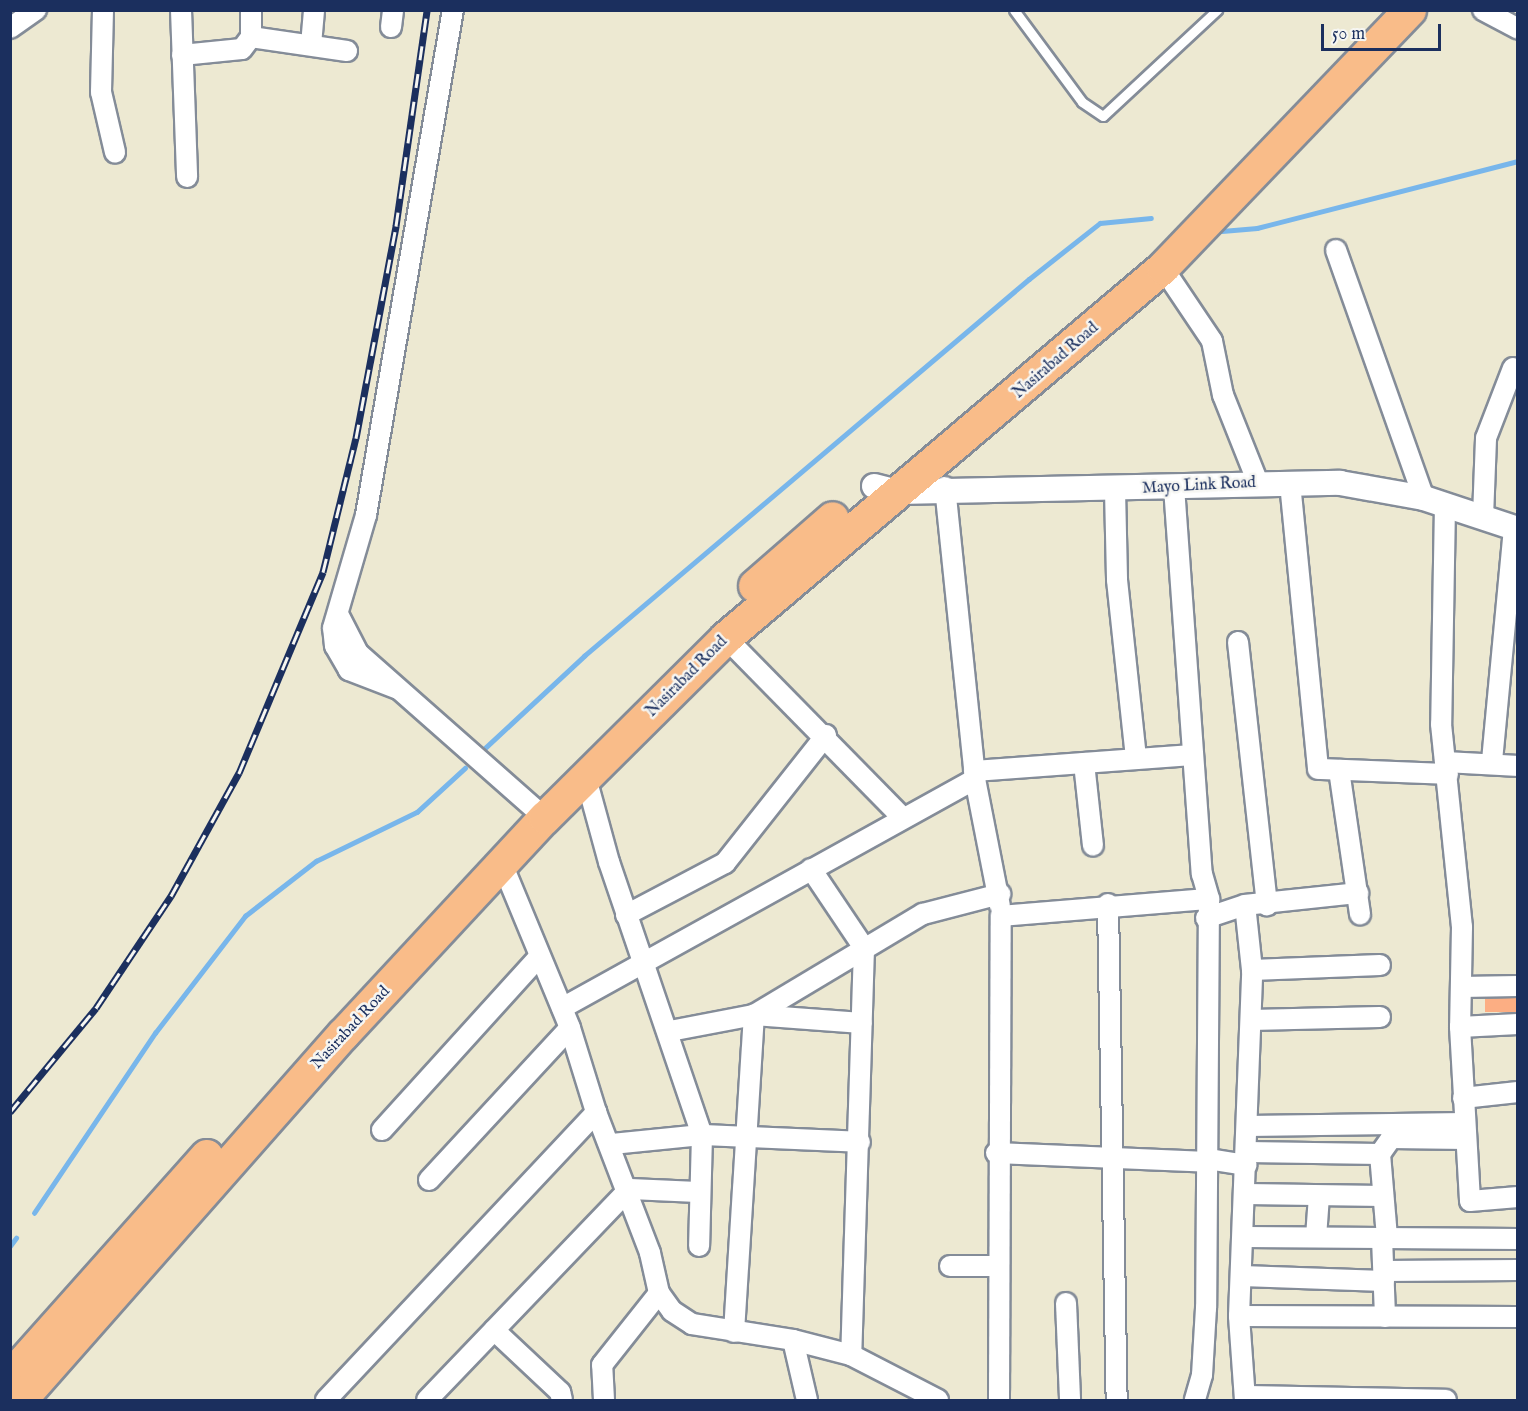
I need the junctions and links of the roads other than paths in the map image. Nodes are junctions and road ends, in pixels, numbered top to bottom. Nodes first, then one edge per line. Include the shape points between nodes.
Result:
1 (36, 10) edge
2 (103, 10) edge
3 (181, 10) edge
4 (251, 10) edge
5 (314, 10) edge
6 (453, 10) edge
7 (1014, 10) edge
8 (1217, 10) edge
9 (1385, 10) edge
10 (1410, 10) edge
11 (1483, 10) edge
12 (10, 28) edge
13 (1518, 29) edge
14 (251, 37) junction
15 (310, 45) junction
16 (347, 51) dead end
17 (182, 55) junction
18 (116, 152) dead end
19 (187, 177) dead end
20 (1336, 250) dead end
21 (1163, 268) junction
22 (1513, 368) dead end
23 (1258, 483) junction
24 (1290, 483) junction
25 (945, 487) junction
26 (1174, 487) junction
27 (886, 489) junction
28 (1115, 490) junction
29 (1435, 501) junction
30 (1483, 516) junction
31 (1516, 528) edge
32 (726, 638) junction
33 (1238, 642) dead end
34 (825, 735) junction
35 (1192, 755) junction
36 (1136, 759) junction
37 (1492, 761) junction
38 (1084, 763) junction
39 (1518, 766) edge
40 (1447, 768) junction
41 (1339, 770) junction
42 (974, 775) junction
43 (586, 778) junction
44 (541, 814) junction
45 (903, 819) junction
46 (1093, 846) dead end
47 (503, 866) junction
48 (811, 869) junction
49 (1358, 893) junction
50 (999, 894) junction
51 (1108, 904) junction
52 (1245, 905) junction
53 (1267, 905) junction
54 (1208, 908) junction
55 (1360, 914) dead end
56 (626, 915) junction
57 (1001, 916) junction
58 (864, 948) junction
59 (539, 957) junction
60 (643, 965) junction
61 (1380, 965) dead end
62 (1252, 970) junction
63 (1518, 986) edge
64 (1461, 987) junction
65 (562, 1008) junction
66 (754, 1016) junction
67 (1380, 1017) dead end
68 (1251, 1020) junction
69 (862, 1023) junction
70 (1518, 1024) edge
71 (1460, 1027) junction
72 (570, 1028) junction
73 (670, 1030) junction
74 (1518, 1092) edge
75 (1463, 1098) junction
76 (596, 1112) junction
77 (1248, 1126) junction
78 (382, 1130) dead end
79 (1465, 1131) junction
80 (702, 1135) junction
81 (745, 1137) junction
82 (860, 1142) junction
83 (612, 1144) junction
84 (996, 1153) junction
85 (1380, 1154) junction
86 (1247, 1158) junction
87 (1208, 1161) junction
88 (1115, 1162) junction
89 (429, 1180) dead end
90 (629, 1189) junction
91 (699, 1192) junction
92 (1246, 1194) junction
93 (1319, 1196) junction
94 (1383, 1196) junction
95 (1518, 1197) edge
96 (1245, 1237) junction
97 (1316, 1237) junction
98 (1385, 1238) junction
99 (1518, 1239) edge
100 (699, 1246) dead end
101 (950, 1266) dead end
102 (996, 1266) junction
103 (1518, 1270) edge
104 (1242, 1276) junction
105 (1384, 1276) junction
106 (659, 1293) junction
107 (1066, 1303) dead end
108 (1239, 1316) junction
109 (1385, 1317) junction
110 (1518, 1317) edge
111 (494, 1330) junction
112 (734, 1332) junction
113 (793, 1340) junction
114 (851, 1355) junction
115 (10, 1377) edge
116 (911, 1394) edge
117 (558, 1398) edge
118 (1245, 1398) edge
119 (1417, 1400) edge
120 (21, 1401) edge
121 (326, 1401) edge
122 (427, 1401) edge
123 (604, 1401) edge
124 (807, 1401) edge
125 (938, 1401) edge
126 (999, 1401) edge
127 (1070, 1401) edge
128 (1117, 1401) edge
129 (1195, 1401) edge
130 (1446, 1401) edge

1 - 12 street
2 - 18 street via 101,92
3 - 17 street
4 - 14 street
5 - 15 street
6 - 44 street via 366,515 333,628 340,658 360,678 398,689
7 - 8 lane via 1082,102 1104,116
9 - 27 highway, Nasirabad Road via 1148,262
10 - 21 highway, Nasirabad Road
11 - 13 street
14 - 15 street
14 - 17 street via 242,49
15 - 16 street
17 - 19 street
20 - 29 street
21 - 23 street via 1212,340 1223,395
21 - 27 highway, Nasirabad Road
22 - 30 street via 1486,438
23 - 24 street, Mayo Link Road
23 - 26 street, Mayo Link Road
24 - 29 street, Mayo Link Road via 1340,483
24 - 41 street via 1318,769
25 - 27 street, Mayo Link Road
25 - 28 street, Mayo Link Road
25 - 42 street
26 - 28 street, Mayo Link Road
26 - 35 street
27 - 32 highway, Nasirabad Road
27 - 44 highway, Nasirabad Road via 737,603
28 - 36 street via 1117,580
29 - 30 street, Mayo Link Road
29 - 40 street via 1441,724
30 - 31 street, Mayo Link Road
31 - 37 street
32 - 34 street
32 - 43 highway, Nasirabad Road
33 - 53 street
34 - 45 street
34 - 56 street via 725,863
35 - 36 street
35 - 54 street
36 - 38 street
37 - 39 street
37 - 40 street
38 - 42 street
38 - 46 street
40 - 41 street
40 - 64 street via 1462,927
41 - 49 street
42 - 45 street
42 - 50 street
43 - 44 highway, Nasirabad Road
43 - 56 street
44 - 47 highway, Nasirabad Road
44 - 115 highway, Nasirabad Road via 267,1090
45 - 48 street
47 - 59 street
47 - 120 highway, Nasirabad Road via 344,1034
48 - 58 street
48 - 60 street
49 - 53 street
49 - 55 street
50 - 57 street
50 - 58 street via 945,904
51 - 54 street
51 - 57 street
51 - 88 street
52 - 53 street
52 - 54 street
52 - 62 street
54 - 87 street
56 - 60 street
57 - 84 street
58 - 66 street
58 - 69 street
59 - 65 street
59 - 78 street
60 - 65 street
60 - 73 street
61 - 62 street
62 - 68 street
63 - 64 street
64 - 71 street
65 - 72 street
66 - 69 street
66 - 73 street
66 - 81 street
67 - 68 street
68 - 77 street
69 - 82 street
70 - 71 street
71 - 75 street
72 - 76 street
72 - 89 street
73 - 80 street
74 - 75 street
75 - 79 street
76 - 83 street
76 - 121 street
77 - 79 street
77 - 86 street
79 - 85 street via 1391,1138
79 - 95 street via 1470,1201
80 - 81 street
80 - 83 street
80 - 91 street
81 - 82 street
81 - 112 street
82 - 114 street
83 - 90 street
84 - 88 street
84 - 102 street
85 - 86 street
85 - 94 street
86 - 87 street
86 - 92 street
87 - 88 street
87 - 129 street via 1206,1308 1202,1376
88 - 128 street via 1110,1246
90 - 91 street
90 - 106 street
90 - 111 street
91 - 100 street
92 - 93 street
92 - 96 street
93 - 94 street
93 - 97 street
94 - 98 street
96 - 97 street
96 - 104 street
97 - 98 street
98 - 99 street
98 - 105 street
101 - 102 street
102 - 126 street
103 - 105 street
104 - 105 street
104 - 108 street
105 - 109 street
106 - 112 street via 692,1324
106 - 123 street via 602,1365
107 - 127 street
108 - 109 street
108 - 118 street
109 - 110 street
111 - 117 street
111 - 122 street
112 - 113 street
113 - 114 street
113 - 124 street
114 - 116 street
116 - 125 street
118 - 119 street
119 - 130 street

